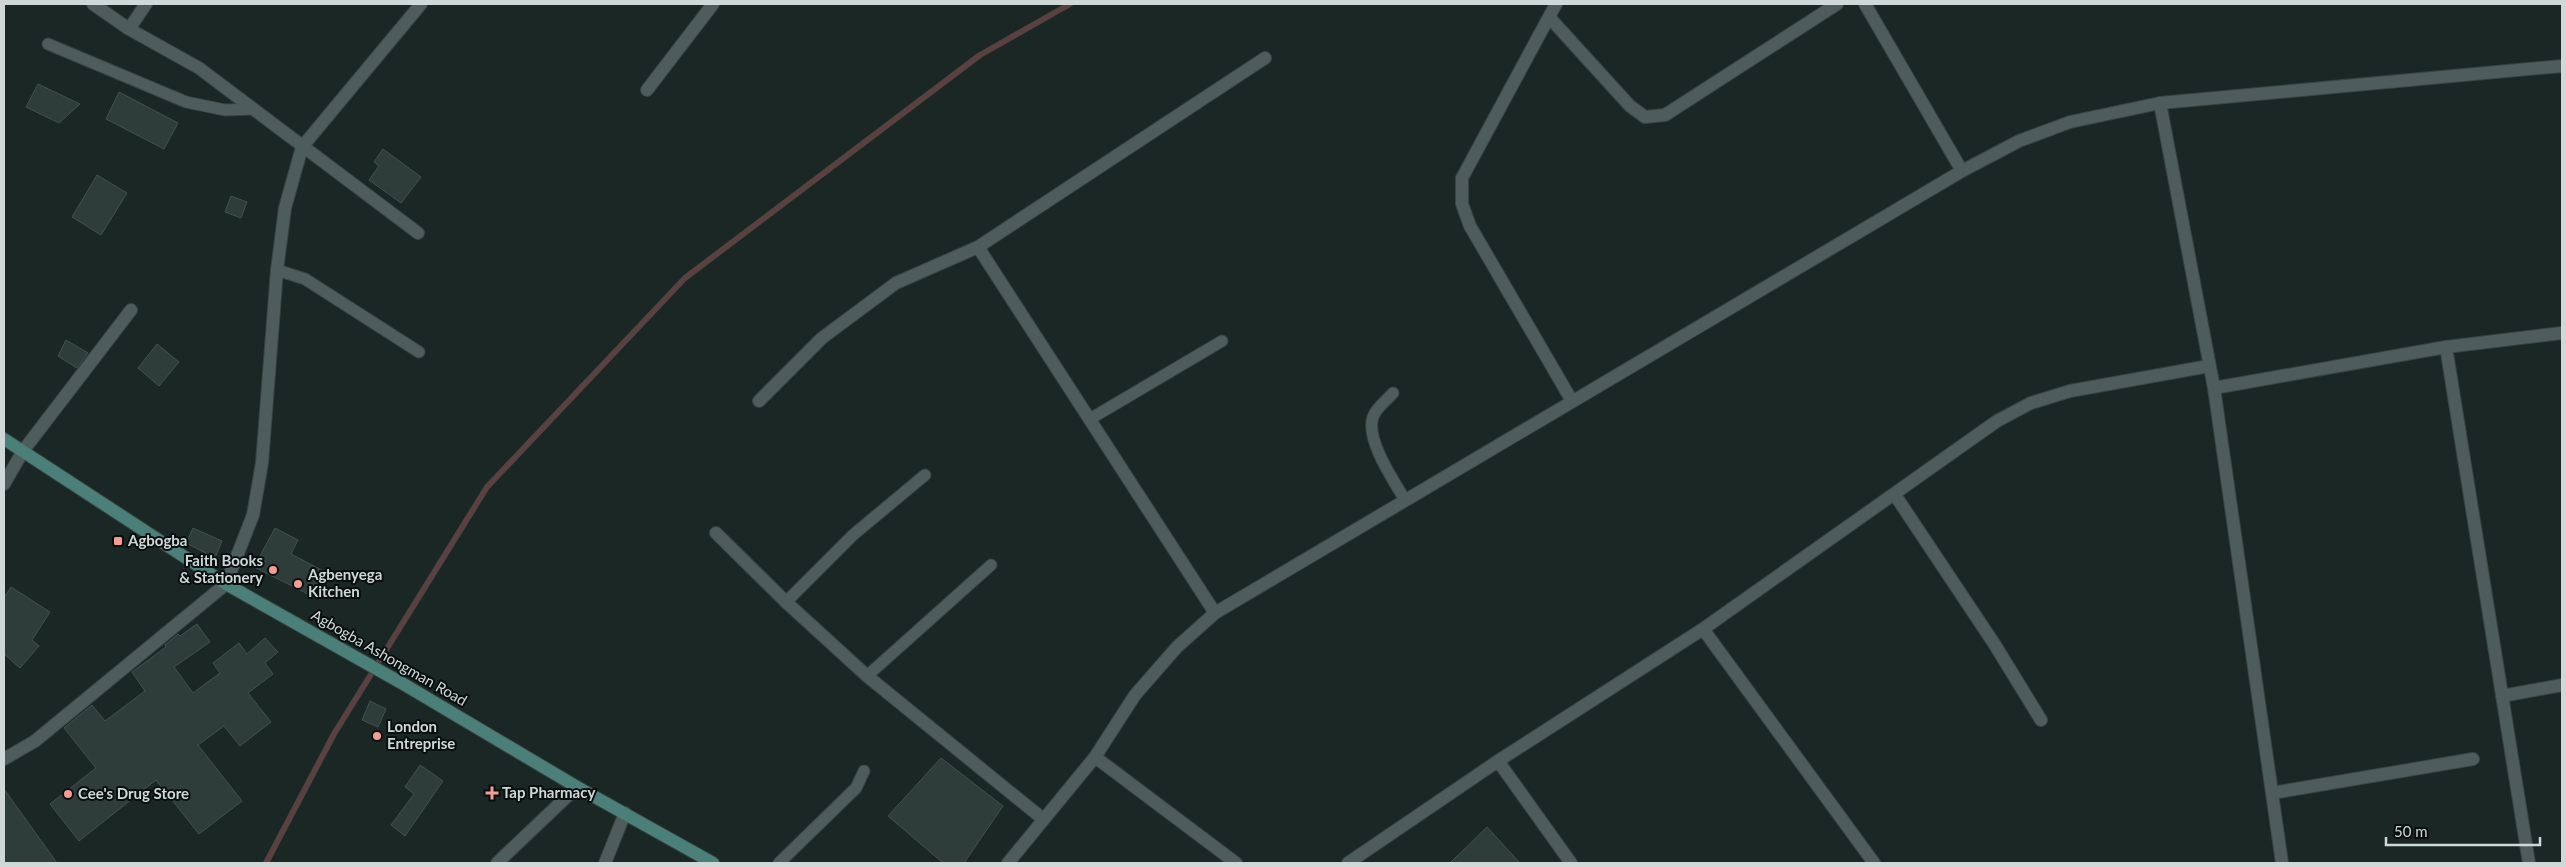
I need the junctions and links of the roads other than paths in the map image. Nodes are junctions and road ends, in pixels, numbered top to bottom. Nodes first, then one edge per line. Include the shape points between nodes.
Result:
1 (92, 4) edge
2 (146, 4) edge
3 (421, 4) edge
4 (713, 4) edge
5 (1556, 4) edge
6 (1837, 4) edge
7 (1865, 4) edge
8 (1549, 16) junction
9 (129, 30) junction
10 (48, 44) dead end
11 (1265, 58) dead end
12 (2562, 66) edge
13 (647, 90) dead end
14 (2160, 103) junction
15 (254, 108) junction
16 (302, 147) junction
17 (1962, 171) junction
18 (418, 233) dead end
19 (978, 247) junction
20 (277, 270) junction
21 (130, 310) dead end
22 (2562, 333) edge
23 (1222, 341) dead end
24 (2446, 347) junction
25 (419, 352) dead end
26 (2209, 366) junction
27 (2214, 388) junction
28 (1393, 393) dead end
29 (759, 401) dead end
30 (1572, 402) junction
31 (1090, 419) junction
32 (4, 439) edge
33 (23, 451) junction
34 (924, 475) dead end
35 (4, 484) edge
36 (1894, 495) junction
37 (1405, 500) junction
38 (716, 533) dead end
39 (991, 565) dead end
40 (226, 584) junction
41 (786, 602) junction
42 (1215, 613) junction
43 (1703, 629) junction
44 (867, 676) junction
45 (2562, 685) edge
46 (2502, 696) junction
47 (2041, 720) dead end
48 (1095, 757) junction
49 (4, 759) edge
50 (2473, 759) dead end
51 (1498, 761) junction
52 (864, 771) dead end
53 (577, 787) junction
54 (2272, 793) junction
55 (625, 813) junction
56 (1043, 819) junction
57 (497, 863) edge
58 (605, 863) edge
59 (713, 863) edge
60 (779, 863) edge
61 (1008, 863) edge
62 (1236, 863) edge
63 (1348, 863) edge
64 (1571, 863) edge
65 (1874, 863) edge
66 (2282, 863) edge
67 (2529, 863) edge

1 - 9 street
2 - 9 street
3 - 16 street
4 - 13 street
5 - 8 street
6 - 8 street via 1665,115 1645,117 1630,106
7 - 17 street
8 - 30 street via 1462,178 1462,204 1470,226
9 - 15 street via 199,68
10 - 15 lane via 186,102 225,110
11 - 19 street
12 - 14 street
14 - 17 street via 2070,122 2019,141
14 - 26 street
15 - 16 street
16 - 18 street
16 - 20 street via 285,208
17 - 30 street
19 - 29 street via 896,283 822,338
19 - 31 street
20 - 25 lane via 305,280
20 - 40 street via 262,463 253,515
21 - 33 street
22 - 24 street
23 - 31 lane
24 - 27 street
24 - 46 street
26 - 27 street
26 - 36 street via 2070,391 2031,403 1997,421
27 - 54 street
28 - 37 lane via 1373,416 1372,433
30 - 37 street
31 - 42 street
32 - 33 street, Agbogba Ashongman Road
33 - 35 street
33 - 40 street, Agbogba Ashongman Road
34 - 41 lane via 853,535
36 - 43 street
36 - 47 street via 1995,645
37 - 42 street
38 - 41 street
39 - 44 lane
40 - 49 street via 35,741
40 - 53 street, Agbogba Ashongman Road
41 - 44 street
42 - 48 street via 1177,647 1135,695
43 - 51 street
43 - 65 street
44 - 56 street
45 - 46 street
46 - 67 street
48 - 56 street
48 - 62 street
50 - 54 street
51 - 63 street
51 - 64 street
52 - 60 lane via 856,788
53 - 55 street, Agbogba Ashongman Road
53 - 57 street
54 - 66 street
55 - 58 street
55 - 59 street, Agbogba Ashongman Road
56 - 61 street

